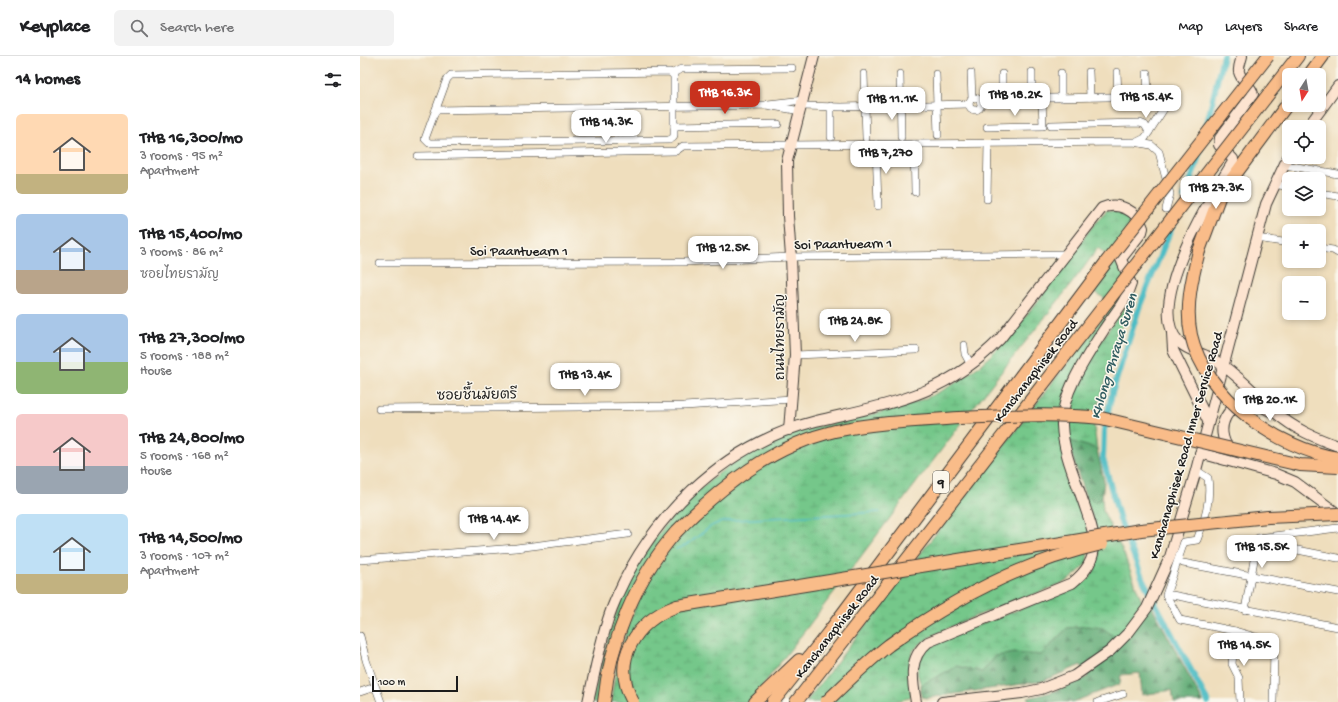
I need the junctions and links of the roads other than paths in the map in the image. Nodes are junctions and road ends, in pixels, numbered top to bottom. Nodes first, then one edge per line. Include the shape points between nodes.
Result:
1 (814, 56) edge
2 (1242, 56) edge
3 (1268, 56) edge
4 (1298, 56) edge
5 (1323, 56) edge
6 (792, 68) dead end
7 (1314, 68) edge
8 (1032, 72) dead end
9 (1090, 72) dead end
10 (1117, 72) dead end
11 (672, 73) junction
12 (1061, 73) dead end
13 (1147, 73) dead end
14 (864, 74) dead end
15 (900, 74) dead end
16 (936, 74) dead end
17 (971, 74) dead end
18 (1002, 74) dead end
19 (1338, 86) edge
20 (1148, 95) junction
21 (1118, 96) junction
22 (1090, 97) junction
23 (1042, 98) junction
24 (1061, 98) junction
25 (1002, 99) junction
26 (1032, 99) junction
27 (980, 101) junction
28 (970, 102) junction
29 (803, 103) junction
30 (936, 104) junction
31 (766, 105) junction
32 (674, 106) junction
33 (831, 106) junction
34 (901, 106) junction
35 (865, 107) junction
36 (436, 110) junction
37 (1282, 111) edge
38 (1313, 120) edge
39 (778, 124) dead end
40 (1051, 125) dead end
41 (674, 126) junction
42 (987, 127) dead end
43 (1149, 132) junction
44 (938, 135) dead end
45 (831, 137) dead end
46 (901, 137) dead end
47 (866, 138) dead end
48 (1137, 142) junction
49 (988, 143) junction
50 (792, 144) junction
51 (876, 144) junction
52 (914, 144) junction
53 (418, 156) dead end
54 (1285, 165) joint
55 (1338, 174) edge
56 (1275, 184) junction
57 (1282, 186) edge
58 (915, 192) dead end
59 (1326, 194) edge
60 (1338, 196) edge
61 (987, 199) dead end
62 (878, 206) dead end
63 (1166, 210) dead end
64 (1257, 238) junction
65 (1282, 242) edge
66 (1326, 249) edge
67 (1338, 253) edge
68 (1066, 254) junction
69 (791, 257) junction
70 (380, 263) dead end
71 (1172, 331) junction
72 (964, 345) dead end
73 (916, 350) dead end
74 (795, 355) junction
75 (1222, 365) junction
76 (971, 366) junction
77 (792, 399) junction
78 (379, 409) dead end
79 (1277, 414) junction
80 (1208, 421) junction
81 (789, 430) junction
82 (1338, 446) edge
83 (1200, 453) junction
84 (1338, 458) edge
85 (1242, 464) junction
86 (1338, 466) edge
87 (1195, 472) junction
88 (1338, 514) edge
89 (1219, 522) junction
90 (1338, 528) edge
91 (628, 534) dead end
92 (1257, 542) junction
93 (1338, 558) edge
94 (360, 560) edge
95 (1183, 563) dead end
96 (1251, 577) junction
97 (1338, 592) edge
98 (1172, 595) dead end
99 (1245, 610) junction
100 (1338, 627) edge
101 (1235, 631) junction
102 (828, 633) junction
103 (360, 636) edge
104 (363, 661) edge
105 (375, 687) junction
106 (360, 692) edge
107 (1123, 694) dead end
108 (380, 702) edge
109 (588, 702) edge
110 (604, 702) edge
111 (633, 702) edge
112 (755, 702) edge
113 (773, 702) edge
114 (796, 702) edge
115 (826, 702) edge
116 (916, 702) edge
117 (942, 702) edge
118 (1098, 702) edge
119 (1240, 702) edge
120 (1272, 702) edge

1 - 29 main road, ถนนไทยรามัญ
2 - 71 main road via 1240,77 1253,94 1220,138 1219,145 1233,162 1199,219 1175,276 1169,307
3 - 102 highway, Kanchanaphisek Road / 9, bridge via 1107,261
4 - 114 highway, Kanchanaphisek Road / 9, bridge
5 - 7 highway
6 - 11 street via 681,69
8 - 26 street
9 - 22 street
10 - 21 street
11 - 32 street
11 - 36 street via 451,75 447,79
12 - 24 street
13 - 20 street
14 - 35 street
15 - 34 street
16 - 30 street
17 - 28 street
18 - 25 street
19 - 38 main road
20 - 21 street
20 - 43 street via 1158,95 1165,101 1165,107
21 - 22 street
22 - 24 street
23 - 24 street
23 - 26 street
23 - 42 street via 1043,126
25 - 26 street
25 - 27 street
27 - 28 street via 977,99
27 - 28 street via 977,110 972,109
28 - 30 street
29 - 31 street
29 - 31 street via 777,102
29 - 33 street
29 - 50 main road, ถนนไทยรามัญ
30 - 34 street
30 - 44 street
31 - 32 street
32 - 36 street
32 - 41 street
33 - 35 street
33 - 45 street
34 - 35 street
34 - 46 street
35 - 47 street
36 - 41 street via 425,135 429,143 669,140 673,138
37 - 84 highway, bridge via 1220,195 1199,251 1191,282 1191,336 1207,374 1225,398 1269,431 1329,457
39 - 41 street
40 - 43 street via 1140,123 1145,125
43 - 48 street via 1143,140
48 - 49 street
48 - 63 street via 1152,145 1158,152 1170,194
49 - 52 street
49 - 61 street
50 - 51 street
50 - 53 street via 683,146 676,151
50 - 69 main road, ถนนไทยรามัญ via 787,161
51 - 52 street
51 - 62 street
52 - 58 street
54 - 55 street
54 - 56 main road, Kanchanaphisek Road Inner Service Road
56 - 57 street
56 - 64 main road, Kanchanaphisek Road Inner Service Road via 1266,204
59 - 60 street
64 - 65 street
64 - 75 main road, Kanchanaphisek Road Inner Service Road
66 - 67 street
68 - 69 street, Soi Paantuearn 1
68 - 76 main road via 1000,339
68 - 116 main road via 1102,208 1109,204 1131,211 1142,224 1142,232 1121,259 1130,278 1129,291 1086,359 1073,384 1064,411 1063,433 1066,449 1094,541 1091,560 1081,576 1072,583 921,647 913,665 912,681
69 - 70 street, Soi Paantuearn 1 via 684,262
69 - 74 main road, ถนนไทยรามัญ
71 - 75 main road via 1179,342 1188,349 1208,356
71 - 80 main road via 1173,350
72 - 76 street
73 - 74 street
74 - 77 main road, ถนนไทยรามัญ
75 - 79 main road
75 - 80 main road, Kanchanaphisek Road Inner Service Road
76 - 81 main road via 950,380 898,402
77 - 78 street, ซอยชื้นมัยตรี via 684,406
77 - 81 main road, ถนนไทยรามัญ
79 - 82 main road via 1317,439
79 - 85 main road via 1257,404 1245,404 1232,409 1224,419 1224,443
80 - 83 main road, Kanchanaphisek Road Inner Service Road
81 - 109 main road via 740,452 712,472 678,503 646,544 626,577 612,609
83 - 85 main road
83 - 87 main road, Kanchanaphisek Road Inner Service Road
85 - 88 main road via 1295,482
86 - 110 highway, bridge via 1300,465 1101,418 1069,415 886,423 834,431 769,458 741,474 676,532 664,547 632,601 615,646
87 - 101 street via 1208,478 1210,491 1207,515 1197,540 1184,542 1166,596 1180,620
87 - 117 main road, Kanchanaphisek Road Inner Service Road via 1170,557 1156,591 1122,641 1074,676 1041,689
88 - 89 highway, bridge
89 - 111 highway, bridge via 1141,530 677,606 655,615 639,630 633,640 628,651 625,671 626,683
89 - 115 highway, bridge via 1085,548 999,578 888,646
90 - 92 street via 1258,538
91 - 94 street via 516,548
92 - 93 street
92 - 96 street
95 - 96 street
96 - 97 street
96 - 99 street
98 - 99 street
99 - 100 street
101 - 119 street via 1232,664 1239,678
101 - 120 street via 1273,642
102 - 112 highway
102 - 113 highway, Kanchanaphisek Road / 9
103 - 104 street
104 - 105 street
105 - 106 street
105 - 108 street
107 - 118 street

